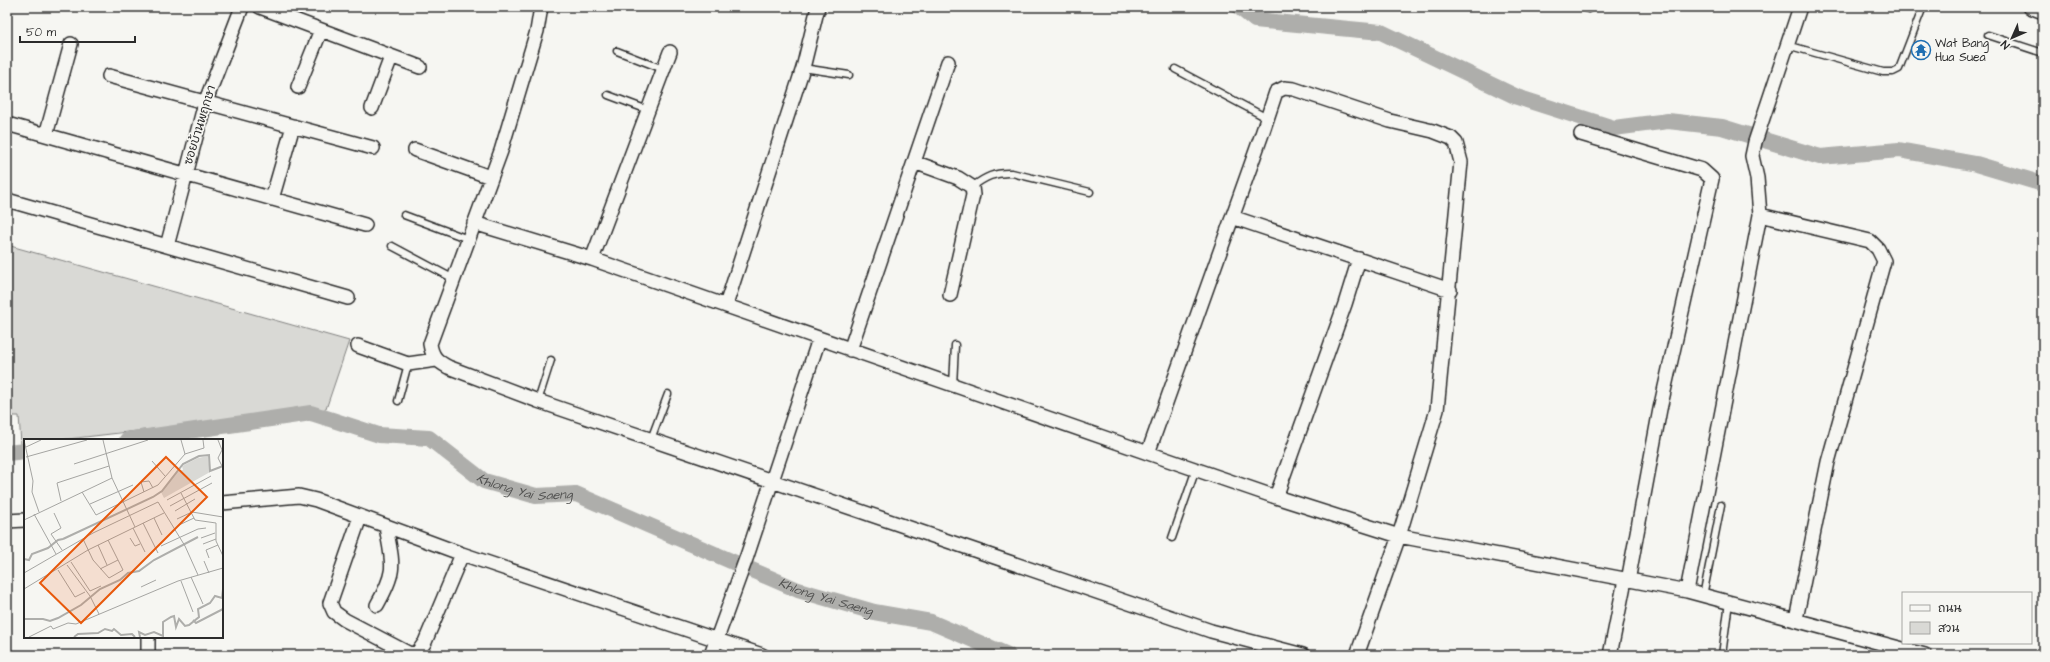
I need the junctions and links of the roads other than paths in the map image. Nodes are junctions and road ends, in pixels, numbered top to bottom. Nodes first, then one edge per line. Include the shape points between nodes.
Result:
1 (242, 7) edge
2 (260, 7) edge
3 (541, 7) edge
4 (818, 7) edge
5 (1800, 7) edge
6 (1923, 7) edge
7 (2030, 7) edge
8 (2043, 12) edge
9 (321, 30) junction
10 (1988, 35) dead end
11 (71, 44) dead end
12 (1787, 45) junction
13 (617, 51) dead end
14 (670, 52) dead end
15 (2043, 52) edge
16 (391, 57) junction
17 (948, 62) dead end
18 (420, 67) dead end
19 (803, 68) junction
20 (663, 69) junction
21 (1175, 69) dead end
22 (849, 74) dead end
23 (109, 76) dead end
24 (298, 87) dead end
25 (608, 95) dead end
26 (205, 103) junction
27 (372, 108) dead end
28 (648, 110) junction
29 (1267, 118) junction
30 (7, 124) edge
31 (293, 126) junction
32 (1581, 134) dead end
33 (46, 135) junction
34 (373, 148) dead end
35 (415, 150) dead end
36 (914, 162) junction
37 (186, 174) junction
38 (490, 177) junction
39 (972, 187) junction
40 (1090, 192) dead end
41 (272, 199) junction
42 (7, 200) edge
43 (404, 215) dead end
44 (1760, 215) junction
45 (1232, 217) junction
46 (474, 223) junction
47 (365, 225) dead end
48 (468, 239) junction
49 (167, 246) junction
50 (392, 246) dead end
51 (592, 259) junction
52 (1359, 259) junction
53 (454, 279) junction
54 (1450, 290) junction
55 (950, 295) dead end
56 (348, 298) dead end
57 (726, 305) junction
58 (819, 339) junction
59 (955, 345) dead end
60 (358, 346) dead end
61 (850, 350) junction
62 (436, 360) junction
63 (551, 360) dead end
64 (408, 364) junction
65 (952, 386) junction
66 (668, 394) dead end
67 (398, 401) dead end
68 (538, 401) junction
69 (651, 439) junction
70 (1148, 453) junction
71 (1196, 470) junction
72 (772, 481) junction
73 (1276, 497) junction
74 (223, 503) edge
75 (1721, 506) dead end
76 (360, 517) junction
77 (24, 520) edge
78 (7, 521) edge
79 (386, 526) junction
80 (1399, 536) junction
81 (1172, 538) dead end
82 (462, 554) junction
83 (1626, 581) junction
84 (1687, 592) junction
85 (1702, 596) junction
86 (1729, 602) junction
87 (377, 605) dead end
88 (1796, 619) junction
89 (148, 638) edge
90 (716, 639) junction
91 (410, 654) edge
92 (147, 655) edge
93 (711, 655) edge
94 (762, 655) edge
95 (1303, 655) edge
96 (1357, 655) edge
97 (1610, 655) edge
98 (1722, 655) edge
99 (1925, 655) edge

1 - 26 street, ซอยบ้านพฤกษา
2 - 9 street
3 - 38 street via 537,31 501,151
4 - 19 street
5 - 12 street
6 - 12 lane via 1899,69 1893,72 1883,72
7 - 8 street
9 - 16 street
9 - 24 street
10 - 15 lane
11 - 33 street
12 - 44 street via 1762,117 1752,156
13 - 20 lane
14 - 20 street
16 - 18 street
16 - 27 street
17 - 36 street
19 - 22 lane
19 - 57 street
20 - 28 street
21 - 29 lane
23 - 26 street
25 - 28 lane
26 - 31 street
26 - 37 street, ซอยบ้านพฤกษา
28 - 51 street
29 - 45 street
29 - 54 street via 1276,92 1284,88 1451,138 1456,144 1461,162
30 - 33 street
31 - 34 street
31 - 41 street
32 - 83 street via 1702,170 1712,179 1660,409
33 - 37 street
35 - 38 street
36 - 39 street via 958,178
36 - 61 street
37 - 41 street
37 - 49 street, ซอยบ้านพฤกษา
38 - 46 street
39 - 40 lane via 987,176 1000,172
39 - 55 street via 973,195
41 - 47 street
42 - 49 street
43 - 48 lane
44 - 84 street
44 - 88 street via 1870,241 1884,261 1828,462
45 - 52 street
45 - 70 street
46 - 48 street
46 - 51 street
48 - 53 street
49 - 56 street
50 - 53 lane
51 - 57 street
52 - 54 street
52 - 73 street
53 - 62 street via 430,344
54 - 80 street via 1437,410
57 - 58 street
58 - 61 street
58 - 72 street
59 - 65 lane
60 - 64 street
61 - 65 street
62 - 64 street
62 - 68 street via 448,368
63 - 68 lane
64 - 67 lane
65 - 70 street
66 - 69 lane
68 - 69 street
69 - 72 street
70 - 71 street
71 - 73 street
71 - 81 lane
72 - 90 street
72 - 95 street via 1211,631
73 - 80 street
74 - 76 street via 299,496
75 - 85 lane
76 - 79 street
76 - 91 street via 330,603 334,612 345,620
77 - 78 street
79 - 82 street
79 - 87 street via 392,573
80 - 83 street
80 - 96 street
82 - 90 street
82 - 91 street via 425,642 418,652
83 - 84 street
83 - 97 street
84 - 85 street
85 - 86 street
86 - 88 street
86 - 98 lane
88 - 99 street
89 - 92 street
90 - 93 street
90 - 94 street

